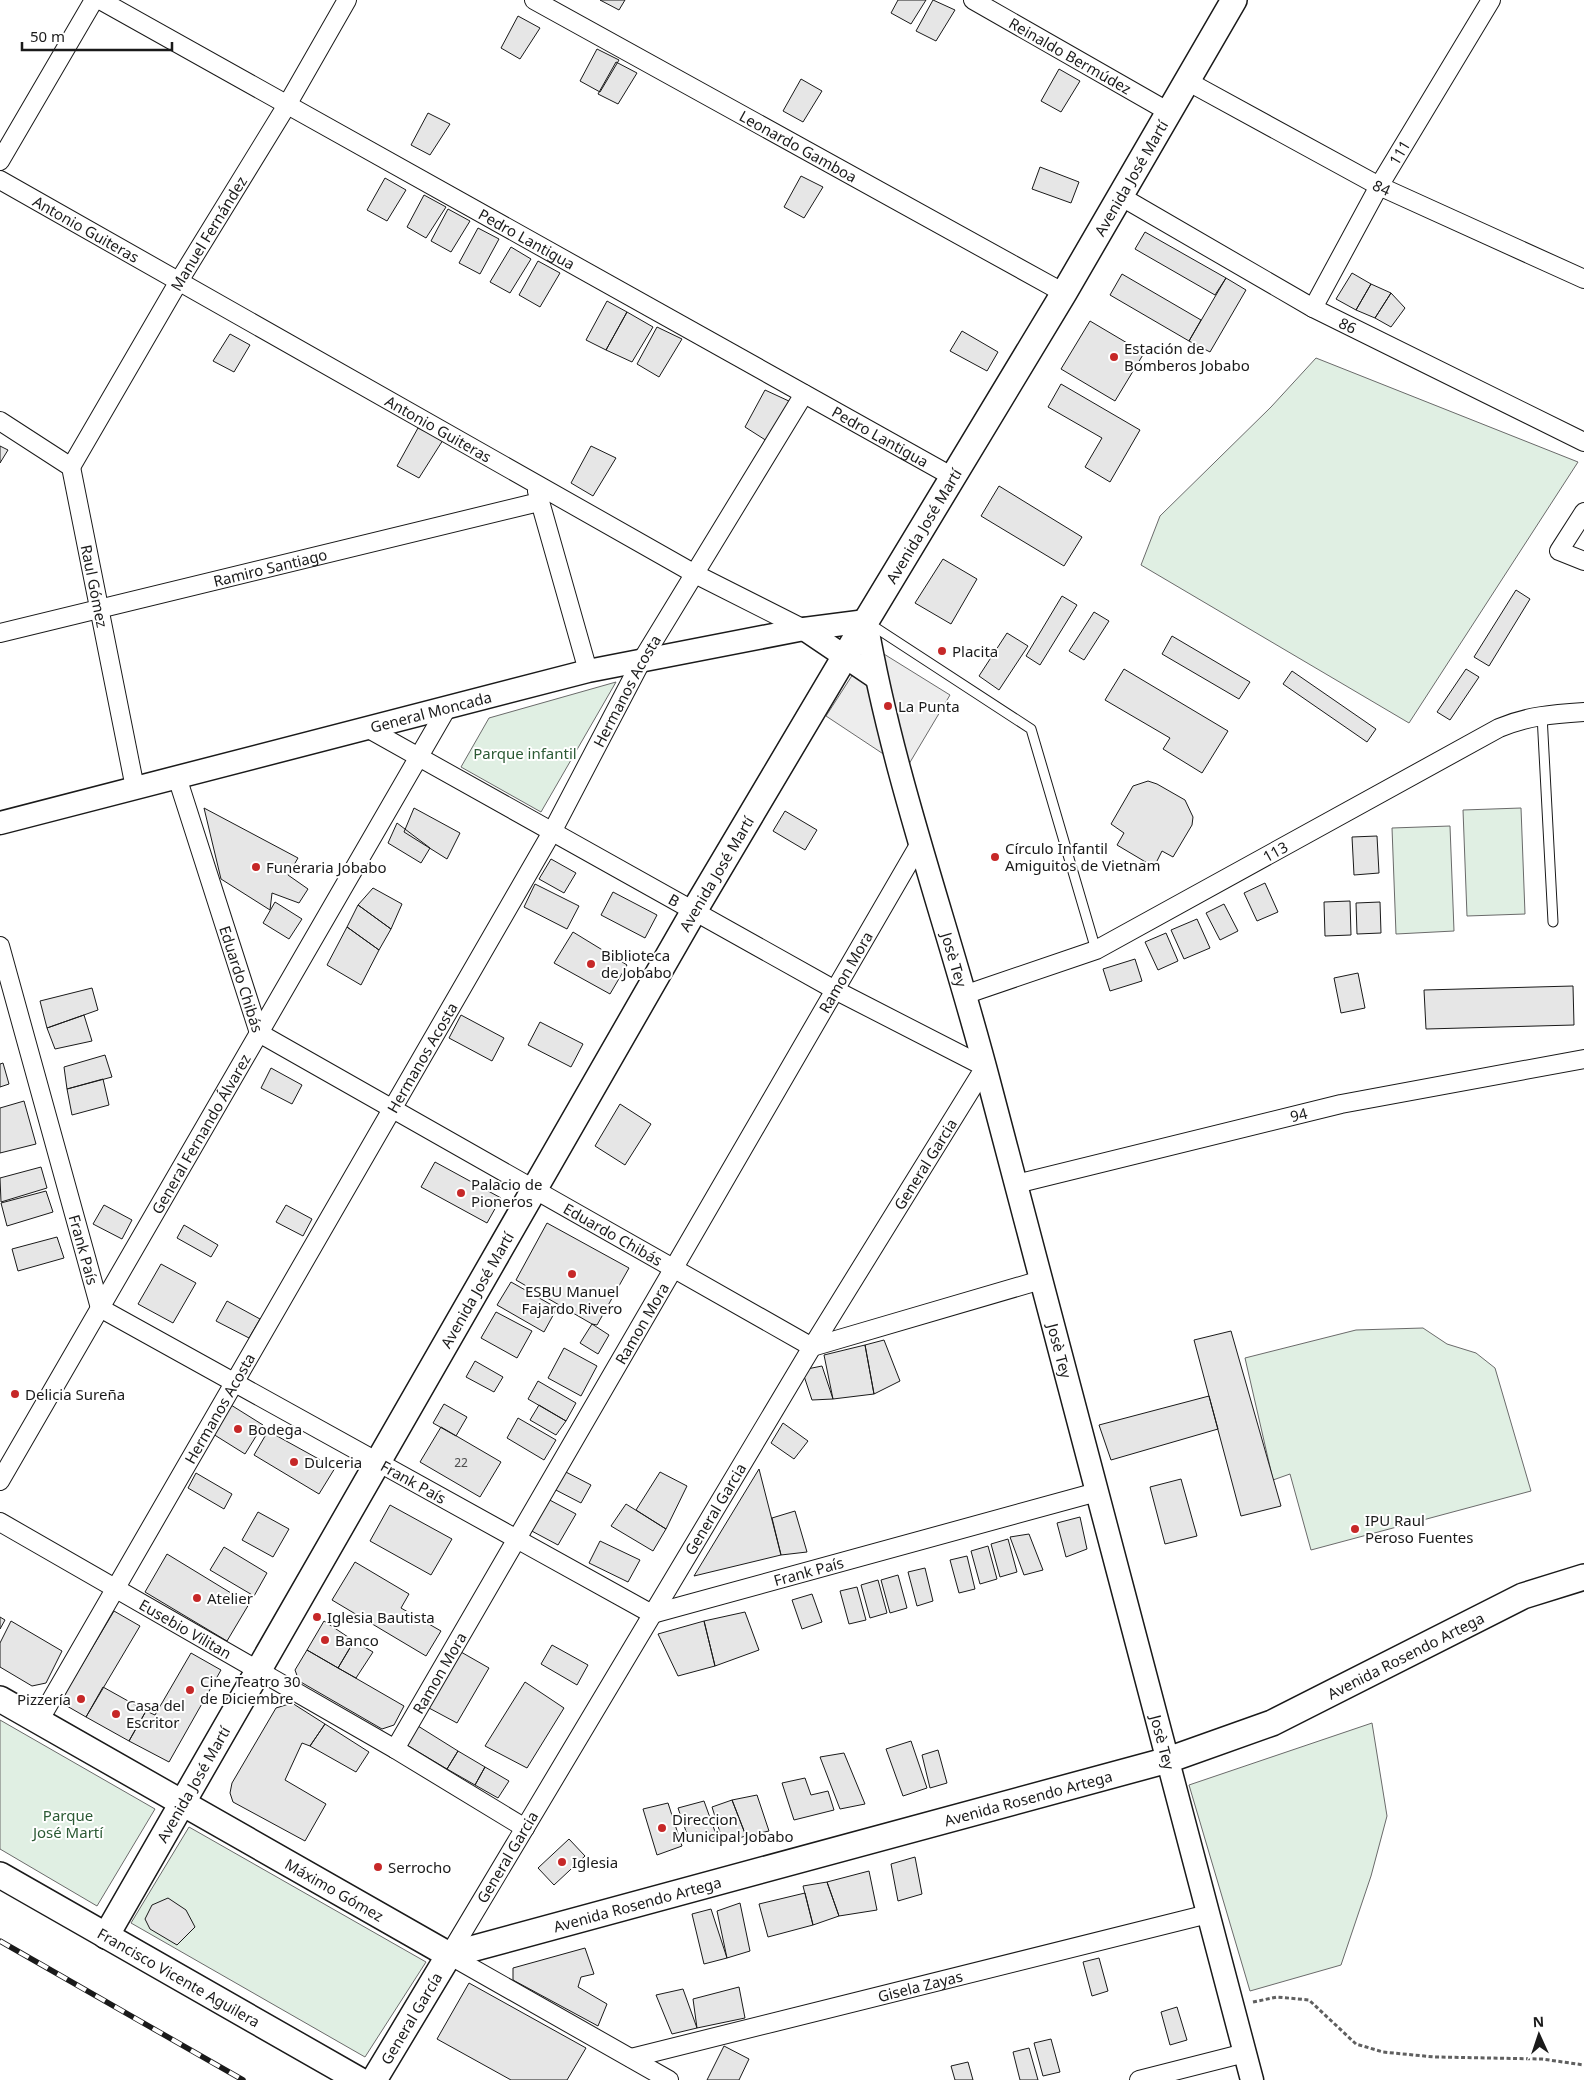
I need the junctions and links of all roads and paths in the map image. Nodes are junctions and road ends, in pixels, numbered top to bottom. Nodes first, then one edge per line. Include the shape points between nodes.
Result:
1 (94, 0) edge
2 (100, 0) edge
3 (347, 0) edge
4 (534, 0) edge
5 (973, 0) edge
6 (1234, 0) edge
7 (1491, 0) edge
8 (1187, 81) junction
9 (287, 104) junction
10 (1169, 112) junction
11 (0, 161) edge
12 (0, 180) edge
13 (1380, 186) junction
14 (1120, 196) junction
15 (1584, 279) edge
16 (179, 282) junction
17 (1064, 293) junction
18 (1313, 308) junction
19 (804, 394) junction
20 (0, 421) edge
21 (1584, 442) edge
22 (72, 467) junction
23 (953, 477) junction
24 (536, 482) junction
25 (539, 502) junction
26 (1584, 512) edge
27 (1584, 561) edge
28 (695, 574) junction
29 (100, 609) junction
30 (866, 621) junction
31 (804, 629) junction
32 (0, 634) edge
33 (845, 658) junction
34 (642, 660) junction
35 (588, 671) junction
36 (875, 676) junction
37 (447, 708) junction
38 (1584, 712) edge
39 (1542, 714) junction
40 (367, 728) junction
41 (418, 757) junction
42 (177, 778) junction
43 (135, 788) junction
44 (0, 823) edge
45 (552, 832) junction
46 (919, 845) junction
47 (694, 911) junction
48 (1553, 922) dead end
49 (0, 946) edge
50 (1096, 950) junction
51 (835, 990) junction
52 (964, 995) junction
53 (259, 1033) junction
54 (1584, 1059) edge
55 (985, 1067) junction
56 (392, 1109) junction
57 (1016, 1184) junction
58 (535, 1190) junction
59 (673, 1268) junction
60 (1041, 1280) junction
61 (100, 1308) junction
62 (812, 1347) junction
63 (234, 1382) junction
64 (378, 1462) junction
65 (0, 1481) edge
66 (1097, 1492) junction
67 (0, 1522) edge
68 (517, 1539) junction
69 (1584, 1577) edge
70 (115, 1588) junction
71 (652, 1614) junction
72 (258, 1670) junction
73 (0, 1699) edge
74 (38, 1721) junction
75 (395, 1748) junction
76 (1168, 1760) junction
77 (182, 1803) junction
78 (525, 1828) junction
79 (0, 1875) edge
80 (1208, 1914) junction
81 (106, 1936) junction
82 (449, 1955) junction
83 (1233, 2007) junction
84 (1245, 2052) junction
85 (631, 2058) junction
86 (1584, 2065) edge
87 (359, 2080) edge
88 (374, 2080) edge
89 (669, 2080) edge
90 (1139, 2080) edge
91 (1252, 2080) edge

1 - 11 street
2 - 9 street, Pedro Lantigua
3 - 9 street, Manuel Fernández
4 - 17 street, Leonardo Gamboa
5 - 10 street, Reinaldo Bermúdez
6 - 8 main road, Avenida José Martí
7 - 13 street, 111
8 - 10 main road, Avenida José Martí
8 - 13 street, 84
9 - 16 street, Manuel Fernández
9 - 19 street, Pedro Lantigua
10 - 14 main road, Avenida José Martí
12 - 16 street, Antonio Guiteras
13 - 15 street, 84
13 - 18 street, 111
14 - 17 main road, Avenida José Martí
14 - 18 street, 86
16 - 22 street, Manuel Fernández
16 - 24 street, Antonio Guiteras
17 - 23 main road, Avenida José Martí
18 - 21 street, 86
19 - 23 street, Pedro Lantigua
19 - 28 street, Hermanos Acosta
20 - 22 street
22 - 29 street, Raul Gómez
23 - 30 main road, Avenida José Martí
24 - 25 street
24 - 28 street, Antonio Guiteras
25 - 29 street, Ramiro Santiago
25 - 35 street
26 - 27 street via 1559,551
28 - 31 street, Antonio Guiteras
28 - 34 street, Hermanos Acosta
29 - 32 street, Ramiro Santiago
29 - 43 street, Raul Gómez
30 - 31 street, General Moncada
30 - 33 main road, Avenida José Martí
30 - 36 street, Josè Tey
30 - 50 lane via 1031,729
31 - 33 street, Antonio Guiteras
31 - 34 street, General Moncada
33 - 36 street, Antonio Guiteras
33 - 47 main road, Avenida José Martí
34 - 35 street, General Moncada
34 - 45 street, Hermanos Acosta
35 - 37 street, General Moncada
36 - 46 street, Josè Tey
37 - 40 street, General Moncada
37 - 41 street, General Fernando Álvarez
38 - 39 street, 113
39 - 48 lane
39 - 50 street, 113 via 1499,728
40 - 41 street, B
40 - 42 street, General Moncada
41 - 45 street, B
41 - 53 street, General Fernando Álvarez
42 - 43 street, General Moncada
42 - 53 street, Eduardo Chibás
43 - 44 street, General Moncada
45 - 47 street, B
45 - 56 street, Hermanos Acosta
46 - 51 street, Ramon Mora
46 - 52 street, Josè Tey
47 - 51 street, B
47 - 58 main road, Avenida José Martí
49 - 61 street, Frank País
50 - 52 street, 113
51 - 55 street, B
51 - 59 street, Ramon Mora
52 - 55 street, Josè Tey
53 - 56 street, Eduardo Chibás
53 - 61 street, General Fernando Álvarez
54 - 57 street, 94 via 1341,1104
55 - 57 street, Josè Tey
55 - 62 street, General Garcia
56 - 58 street, Eduardo Chibás
56 - 63 street, Hermanos Acosta
57 - 60 street, Josè Tey
58 - 59 street, Eduardo Chibás
58 - 64 main road, Avenida José Martí
59 - 62 street, Eduardo Chibás
59 - 68 street, Ramon Mora
60 - 62 street
60 - 66 street, Josè Tey
61 - 63 street, Frank País
61 - 65 street, General Fernando Álvarez
62 - 71 street, General Garcia
63 - 64 street, Frank País
63 - 70 street, Hermanos Acosta
64 - 68 street, Frank País
64 - 72 main road, Avenida José Martí
66 - 71 street, Frank País
66 - 76 street, Josè Tey
67 - 70 street, Eusebio Vilitan
68 - 71 street, Frank País
68 - 75 street, Ramon Mora
69 - 76 main road, Avenida Rosendo Artega via 1523,1596 1272,1722
70 - 72 street, Eusebio Vilitan
70 - 74 street, Hermanos Acosta
71 - 78 street, General Garcia
72 - 75 street, Eusebio Vilitan
72 - 77 main road, Avenida José Martí
73 - 74 main road, Máximo Gómez
74 - 77 main road, Máximo Gómez
75 - 78 street, Eusebio Vilitan
76 - 80 street, Josè Tey
76 - 82 main road, Avenida Rosendo Artega
77 - 81 main road, Avenida José Martí
77 - 82 main road, Máximo Gómez
78 - 82 street, General Garcia
79 - 81 main road, Francisco Vicente Aguilera
80 - 83 street, Josè Tey
80 - 85 street, Gisela Zayas
81 - 87 main road, Francisco Vicente Aguilera
82 - 85 street, Máximo Gómez
82 - 88 main road, General García
83 - 84 street, Josè Tey
83 - 86 path via 1277,1996 1310,2000 1356,2044 1383,2052 1435,2057 1542,2059
84 - 90 street
84 - 91 street, Josè Tey
85 - 89 street, Máximo Gómez

